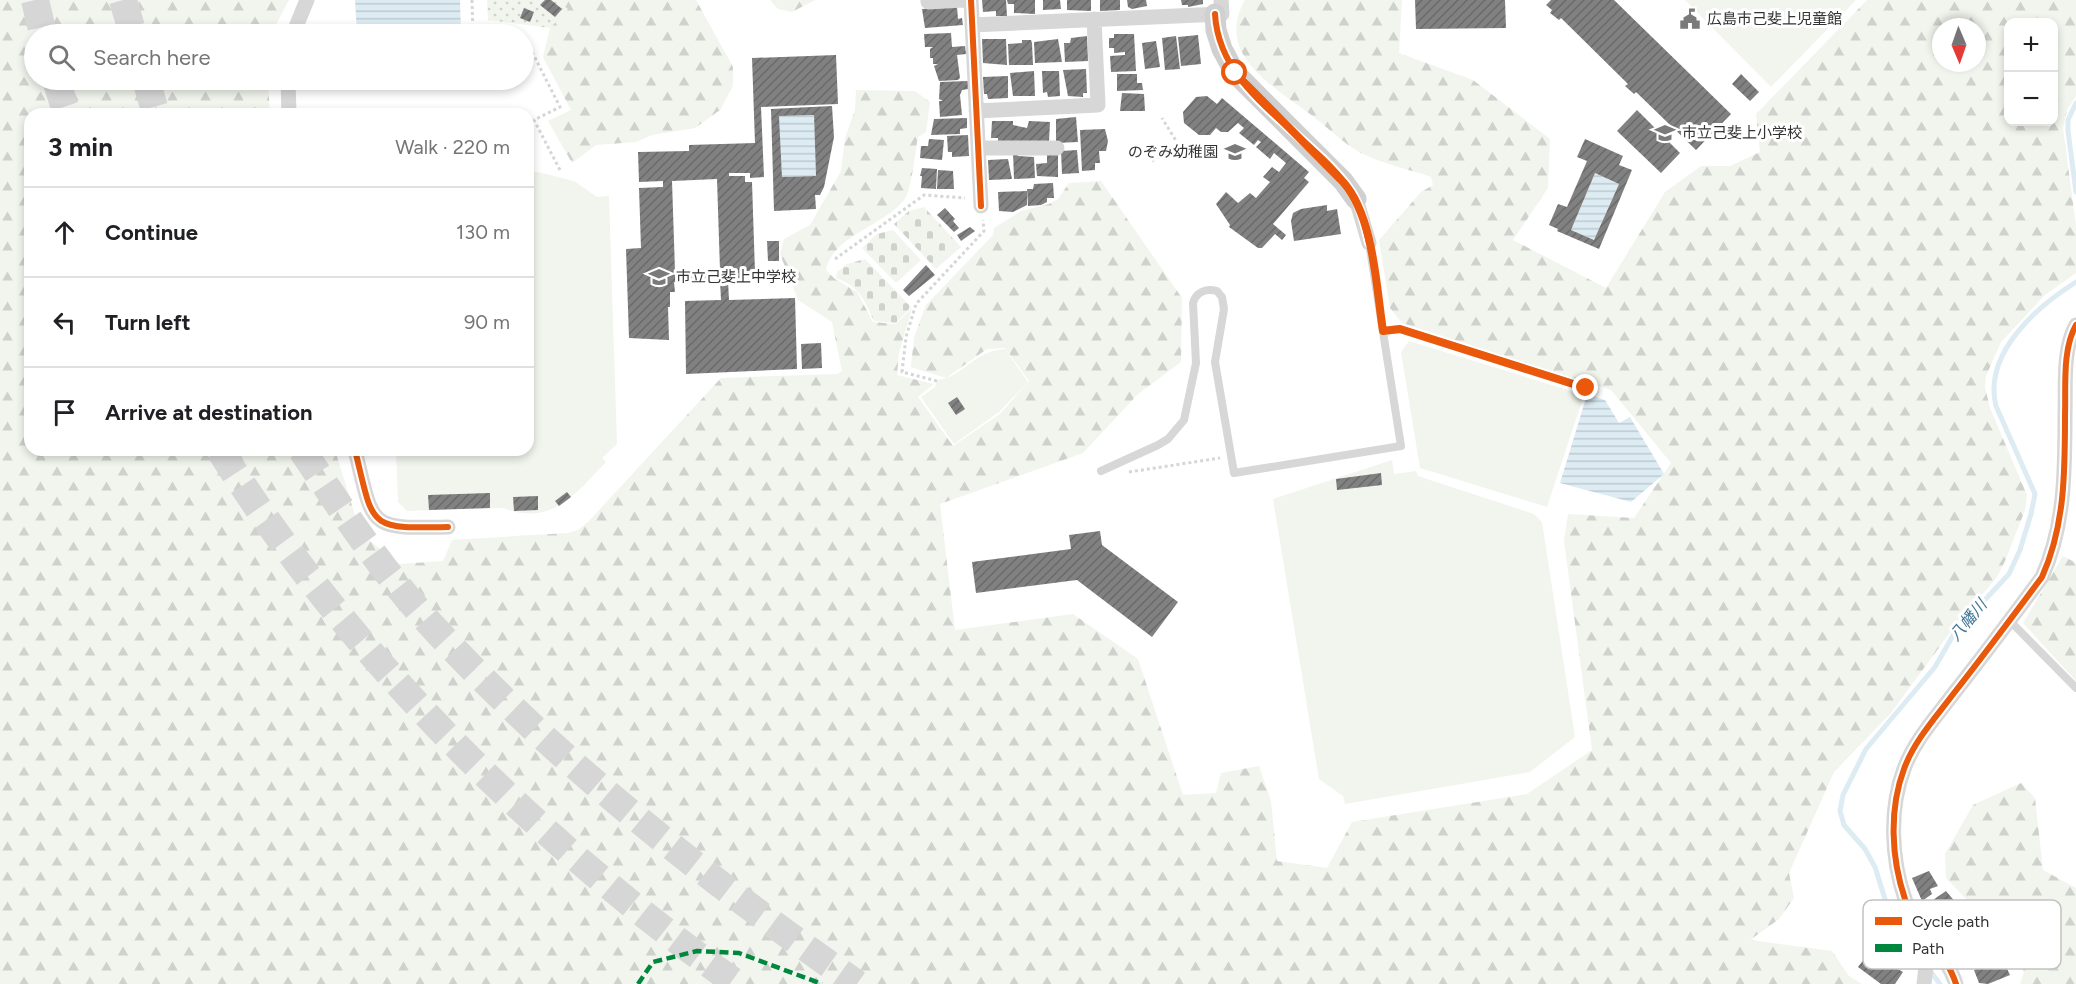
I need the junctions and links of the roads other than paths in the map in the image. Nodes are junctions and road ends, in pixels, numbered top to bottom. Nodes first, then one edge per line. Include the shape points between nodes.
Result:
1 (307, 0) edge
2 (928, 0) edge
3 (964, 0) edge
4 (971, 0) edge
5 (1218, 7) edge
6 (1094, 19) junction
7 (297, 24) edge
8 (972, 25) junction
9 (288, 90) edge
10 (289, 108) edge
11 (976, 111) junction
12 (978, 148) junction
13 (1057, 148) dead end
14 (1356, 199) joint
15 (981, 202) road end
16 (1369, 243) joint
17 (2076, 325) edge
18 (1383, 331) junction
19 (2071, 387) edge
20 (1586, 388) dead end
21 (356, 456) edge
22 (1101, 471) dead end
23 (448, 527) dead end
24 (2010, 621) junction
25 (2076, 688) edge
26 (1907, 900) edge
27 (1950, 969) edge
28 (1956, 984) edge

1 - 7 street
2 - 3 street
4 - 8 street
5 - 6 street
5 - 14 street via 1216,30 1235,73
6 - 8 street
6 - 11 street via 1098,105
8 - 11 street
9 - 10 street
11 - 12 street
12 - 13 street
12 - 15 street
14 - 16 street
16 - 18 lane
17 - 19 street via 2068,349
18 - 20 lane via 1400,329
18 - 22 lane via 1401,446 1234,473 1215,362 1224,302 1217,291 1205,290 1193,303 1197,363 1184,420 1168,439
19 - 24 street via 2061,516 2053,553 2042,577
21 - 23 street via 367,501 378,520 392,527
24 - 25 lane
24 - 26 street via 1914,747 1903,770 1894,831 1896,867
27 - 28 street

